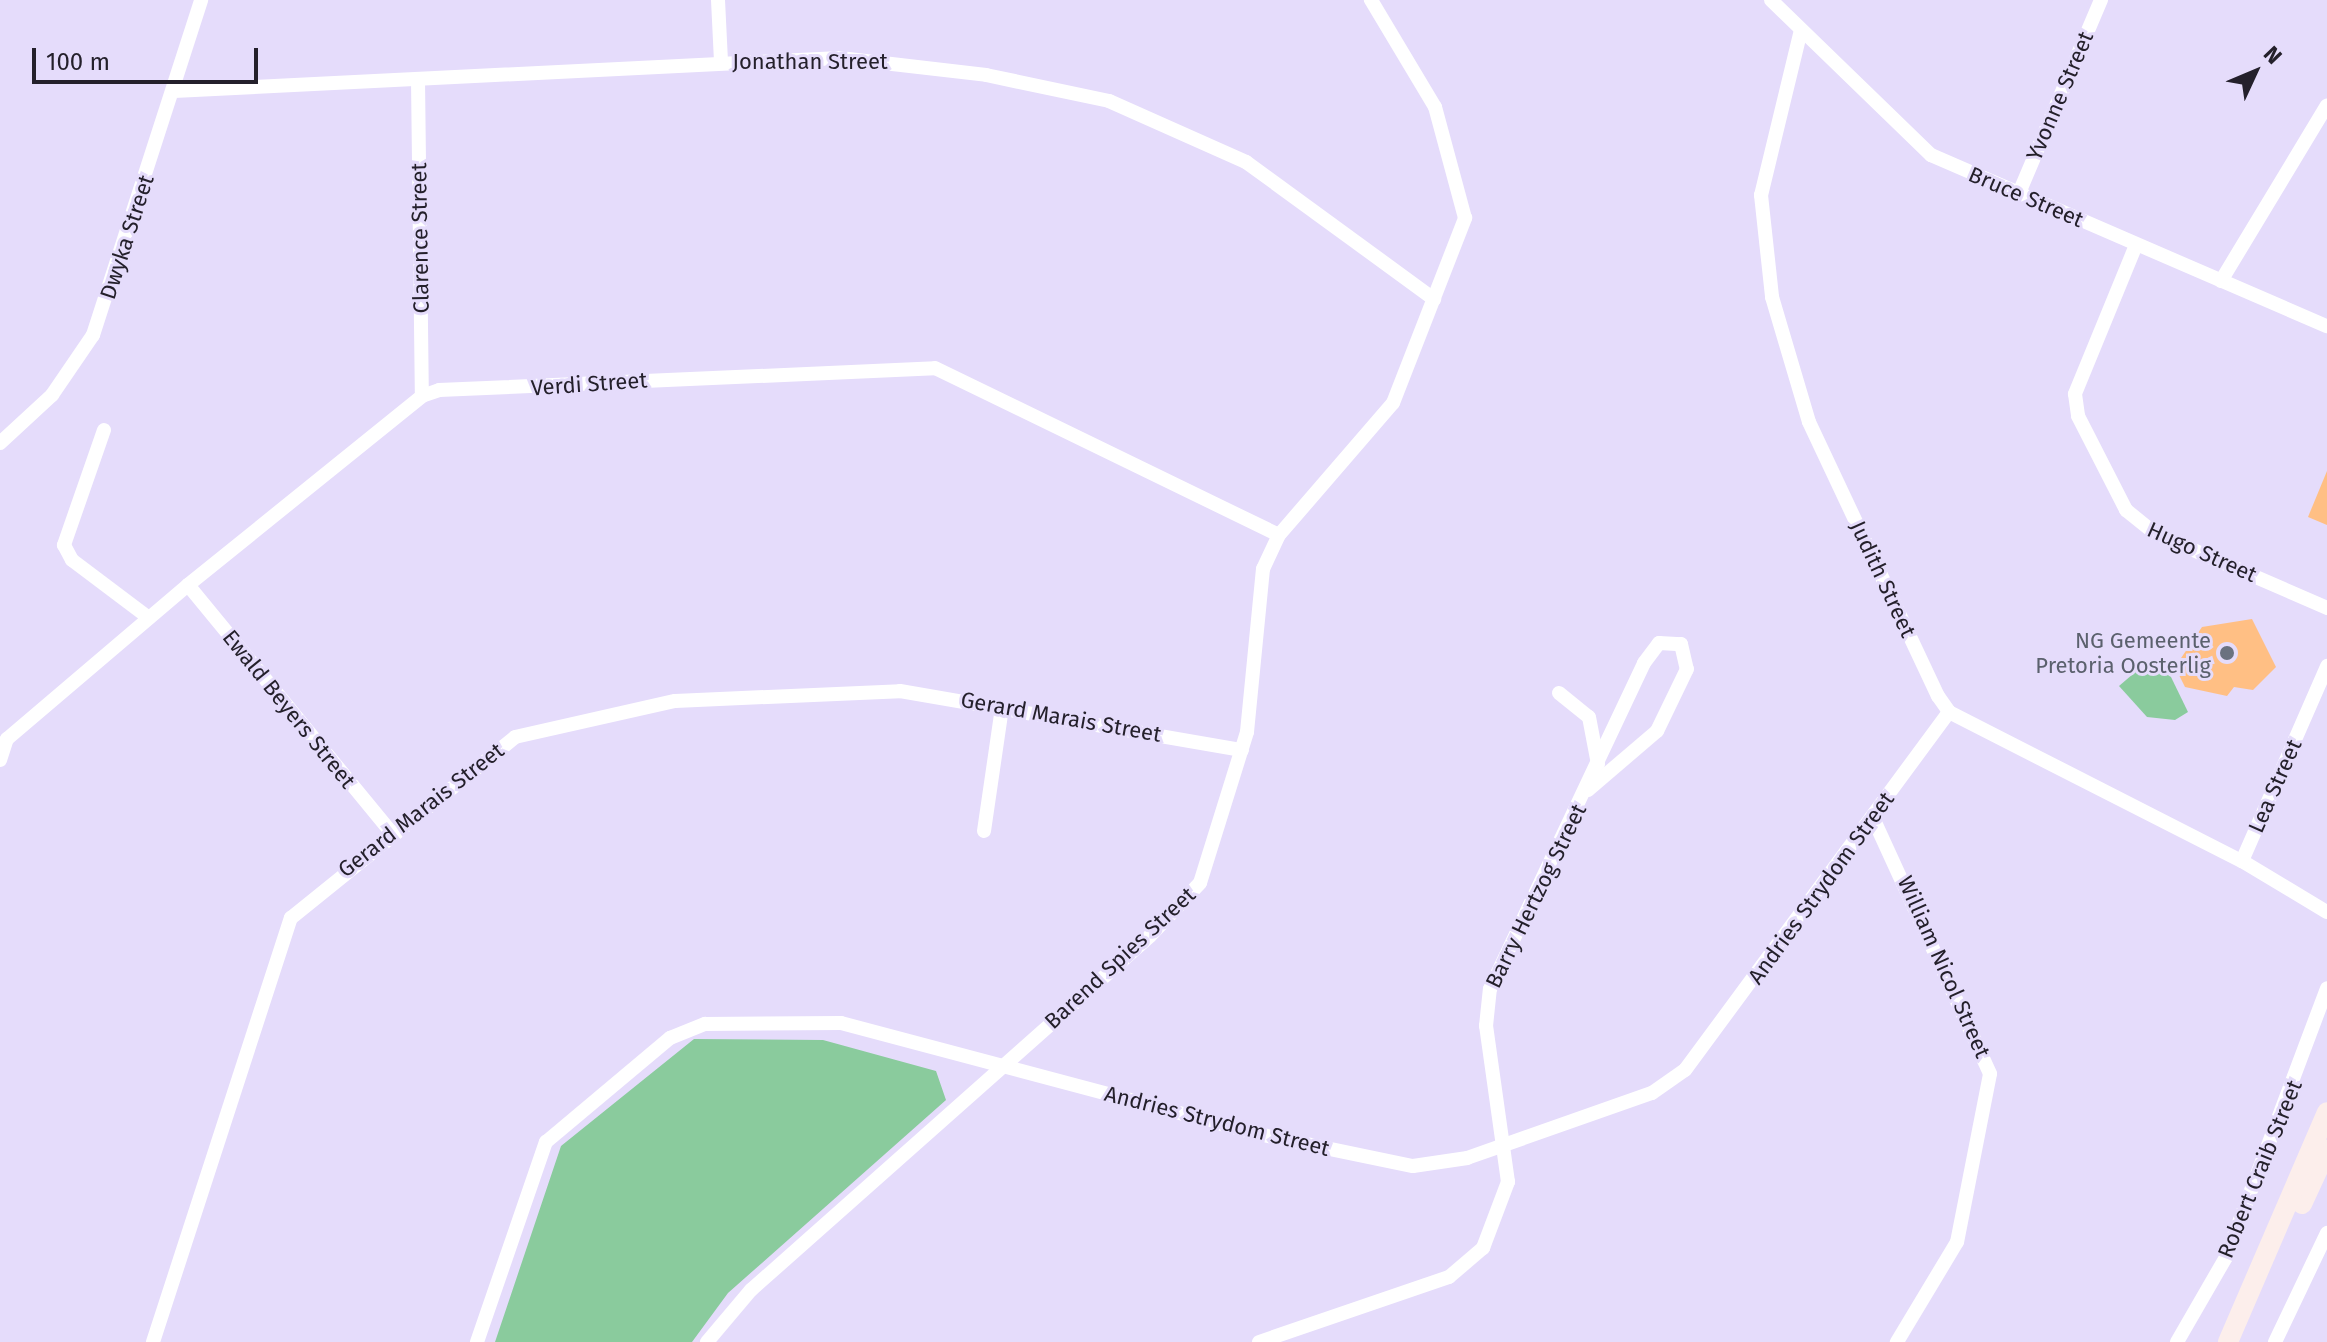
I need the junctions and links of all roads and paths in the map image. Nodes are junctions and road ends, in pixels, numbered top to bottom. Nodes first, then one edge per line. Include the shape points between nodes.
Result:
1 (201, 0) edge
2 (718, 0) edge
3 (1371, 0) edge
4 (1771, 0) edge
5 (2101, 0) edge
6 (1801, 30) junction
7 (721, 62) junction
8 (418, 80) junction
9 (174, 91) junction
10 (2327, 105) edge
11 (2019, 193) junction
12 (2136, 245) junction
13 (2221, 281) junction
14 (1434, 299) junction
15 (2327, 326) edge
16 (422, 396) junction
17 (104, 430) dead end
18 (0, 443) edge
19 (1279, 535) junction
20 (188, 585) junction
21 (2327, 608) edge
22 (149, 618) junction
23 (2327, 666) edge
24 (1559, 693) dead end
25 (1002, 708) junction
26 (1949, 712) junction
27 (3, 739) edge
28 (1242, 750) junction
29 (0, 760) edge
30 (1598, 766) junction
31 (1588, 790) junction
32 (1873, 818) junction
33 (984, 831) dead end
34 (391, 832) junction
35 (2242, 861) junction
36 (2327, 912) edge
37 (2327, 988) edge
38 (1004, 1065) junction
39 (2327, 1112) edge
40 (1503, 1145) junction
41 (2327, 1150) edge
42 (2327, 1233) edge
43 (153, 1342) edge
44 (477, 1342) edge
45 (707, 1342) edge
46 (1259, 1342) edge
47 (1897, 1342) edge
48 (2177, 1342) edge
49 (2228, 1342) edge
50 (2238, 1342) edge
51 (2275, 1342) edge

1 - 9 street, Dwyka Street
2 - 7 street
3 - 14 street, Barend Spies Street via 1435,107 1465,205 1461,231
4 - 6 street, Bruce Street
5 - 11 street, Yvonne Street
6 - 11 street, Bruce Street via 1917,145
6 - 26 street, Judith Street via 1761,195 1772,297 1809,422
7 - 8 street, Jonathan Street
7 - 14 street, Jonathan Street via 889,61 1109,101 1246,162
8 - 9 street, Jonathan Street
8 - 16 street, Clarence Street
9 - 18 street, Dwyka Street via 93,335 52,395
10 - 13 street
11 - 12 street, Bruce Street
12 - 13 street, Bruce Street
12 - 21 street, Hugo Street via 2075,394 2078,416 2126,510 2154,533
13 - 15 street, Bruce Street
14 - 19 street, Barend Spies Street via 1387,412
16 - 19 street, Verdi Street via 439,390 935,368
16 - 20 street, Verdi Street
17 - 22 street via 64,545 72,560
19 - 28 street, Barend Spies Street via 1259,584
20 - 22 street, Verdi Street
20 - 34 street, Ewald Beyers Street
22 - 27 street, Verdi Street
23 - 35 street, Lea Street
24 - 30 street via 1589,717
25 - 28 street, Gerard Marais Street
25 - 33 street
25 - 34 street, Gerard Marais Street via 922,691 878,691 675,701 576,719 497,747
26 - 32 street, Andries Strydom Street
26 - 35 street
27 - 29 street, Verdi Street
28 - 38 street, Barend Spies Street via 1195,892
30 - 31 street, Barry Hertzog Street
30 - 31 street, Barry Hertzog Street via 1649,655 1665,641 1681,644 1687,669 1657,731
31 - 40 street, Barry Hertzog Street via 1487,999
32 - 40 street, Andries Strydom Street via 1671,1083
32 - 47 street, William Nicol Street via 1990,1074 1957,1242
34 - 43 street, Gerard Marais Street via 291,918
35 - 36 street
37 - 48 street, Robert Craib Street via 2226,1257
38 - 40 street, Andries Strydom Street via 1258,1134 1413,1166 1448,1163
38 - 44 street, Andries Strydom Street via 827,1021 684,1029 546,1142
38 - 45 street, Barend Spies Street via 751,1290
39 - 49 main road
40 - 46 street, Barry Hertzog Street via 1506,1198 1472,1261 1435,1283
41 - 50 main road
42 - 51 street

